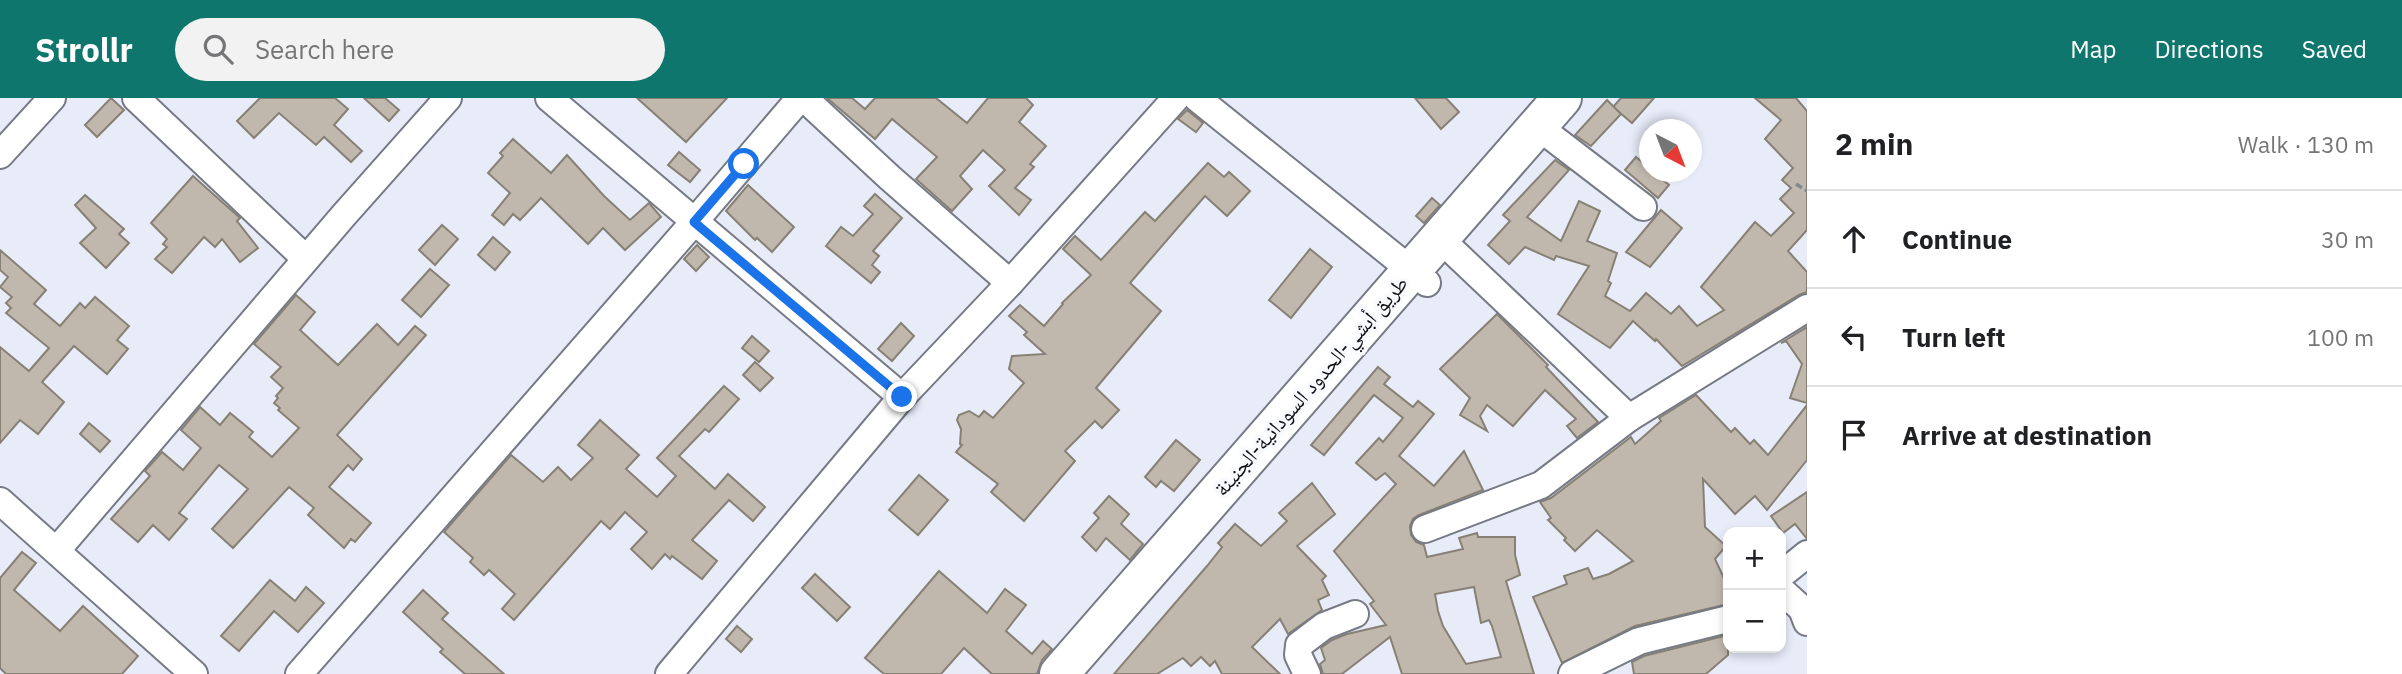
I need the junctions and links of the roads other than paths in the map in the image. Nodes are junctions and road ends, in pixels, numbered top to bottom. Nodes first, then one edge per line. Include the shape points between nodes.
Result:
1 (52, 98) edge
2 (136, 98) edge
3 (448, 98) edge
4 (549, 98) edge
5 (802, 98) edge
6 (1176, 98) edge
7 (1197, 98) edge
8 (1562, 98) edge
9 (1588, 98) edge
10 (1553, 138) junction
11 (0, 155) edge
12 (1643, 207) dead end
13 (694, 222) junction
14 (1454, 252) junction
15 (306, 259) junction
16 (1419, 277) junction
17 (1010, 283) junction
18 (1807, 308) edge
19 (902, 397) junction
20 (1629, 418) junction
21 (0, 500) edge
22 (1425, 529) dead end
23 (57, 550) junction
24 (1807, 554) edge
25 (1786, 571) edge
26 (1786, 595) edge
27 (1805, 612) edge
28 (1355, 614) dead end
29 (1723, 620) edge
30 (1106, 635) junction
31 (194, 674) edge
32 (299, 674) edge
33 (669, 674) edge
34 (1059, 674) edge
35 (1086, 674) edge
36 (1307, 674) edge
37 (1572, 674) edge

1 - 11 street
2 - 15 street
3 - 15 street
4 - 13 street
5 - 13 street
5 - 17 street
6 - 17 street
7 - 16 street
8 - 16 highway, طريق أبشي-الحدود السودانية-الجنينة
9 - 10 highway
10 - 12 street
10 - 14 highway
13 - 19 street
13 - 32 street
14 - 16 highway
14 - 20 street
15 - 23 street
16 - 30 highway, طريق أبشي-الحدود السودانية-الجنينة
17 - 19 street
18 - 20 street
19 - 33 street
20 - 22 street via 1541,485
21 - 23 street
23 - 31 street
24 - 25 street
26 - 27 street
28 - 36 street via 1324,626 1299,645 1298,656
29 - 37 street via 1639,641
30 - 34 highway, طريق أبشي-الحدود السودانية-الجنينة
30 - 35 highway

